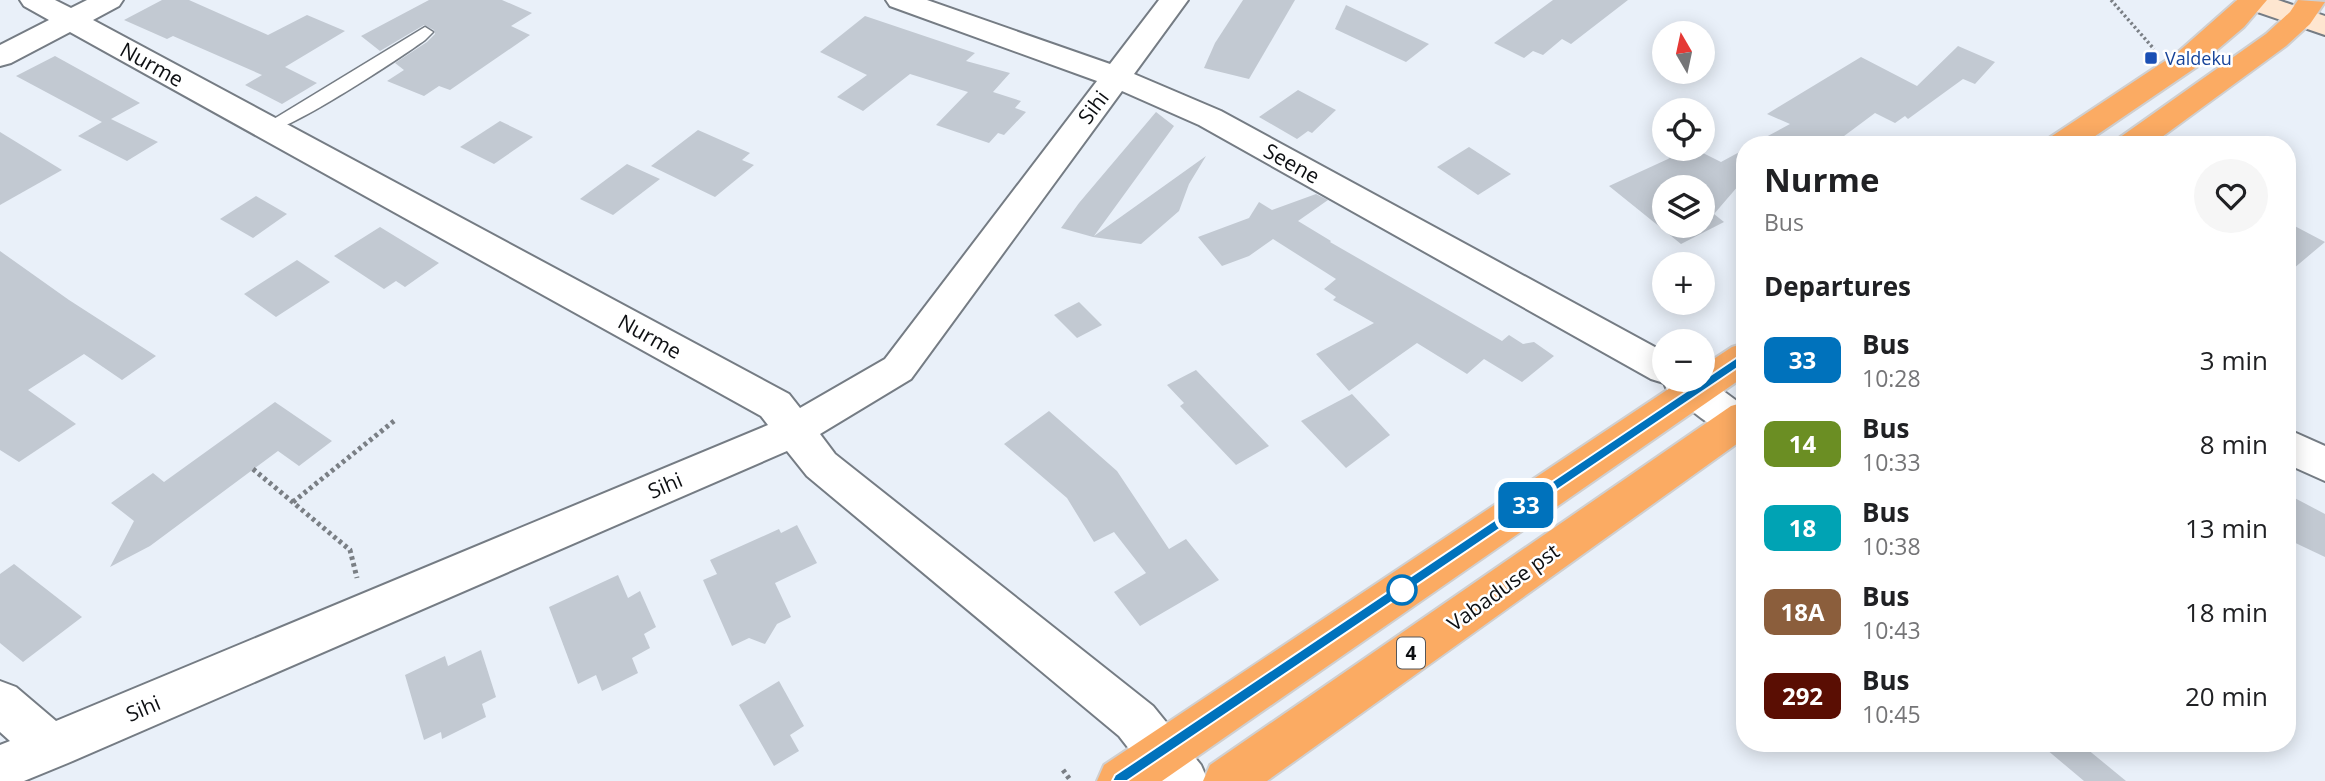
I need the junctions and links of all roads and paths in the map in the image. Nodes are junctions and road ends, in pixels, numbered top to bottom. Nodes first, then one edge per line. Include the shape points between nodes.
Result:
1 (34, 0) edge
2 (109, 0) edge
3 (900, 0) edge
4 (1174, 0) edge
5 (2111, 0) edge
6 (2252, 0) edge
7 (2313, 15) edge
8 (70, 20) junction
9 (425, 32) dead end
10 (2158, 53) dead end
11 (0, 57) edge
12 (1115, 76) junction
13 (268, 128) junction
14 (2073, 136) edge
15 (2143, 136) edge
16 (1736, 359) edge
17 (1652, 363) edge
18 (1715, 367) edge
19 (1663, 392) edge
20 (1699, 392) edge
21 (1736, 417) edge
22 (394, 421) dead end
23 (1736, 424) edge
24 (793, 431) junction
25 (2296, 450) edge
26 (2325, 465) edge
27 (253, 469) dead end
28 (293, 502) junction
29 (366, 613) junction
30 (0, 702) edge
31 (51, 747) junction
32 (1173, 767) edge
33 (0, 768) edge
34 (1063, 769) dead end
35 (1071, 781) edge
36 (1121, 781) edge
37 (1227, 781) edge

1 - 8 street, Nurme
2 - 8 street
3 - 12 street, Seene
4 - 12 street, Sihi
5 - 10 path
6 - 7 street
6 - 14 highway via 2237,19 2173,69
7 - 15 highway
8 - 11 street
8 - 13 street, Nurme
9 - 13 lane
12 - 17 street, Seene via 1210,118
12 - 24 street, Sihi via 898,369
13 - 24 street, Nurme via 775,405
16 - 18 highway
19 - 32 highway
20 - 21 street, Seene
22 - 28 path
23 - 37 highway, Vabaduse pst / 4
24 - 29 street, Sihi
24 - 32 street, Nurme via 821,465 1136,721
25 - 26 street
27 - 28 path
28 - 29 path via 350,550
29 - 31 street, Sihi
30 - 31 street
31 - 33 street, Sihi
32 - 36 highway
34 - 35 path

